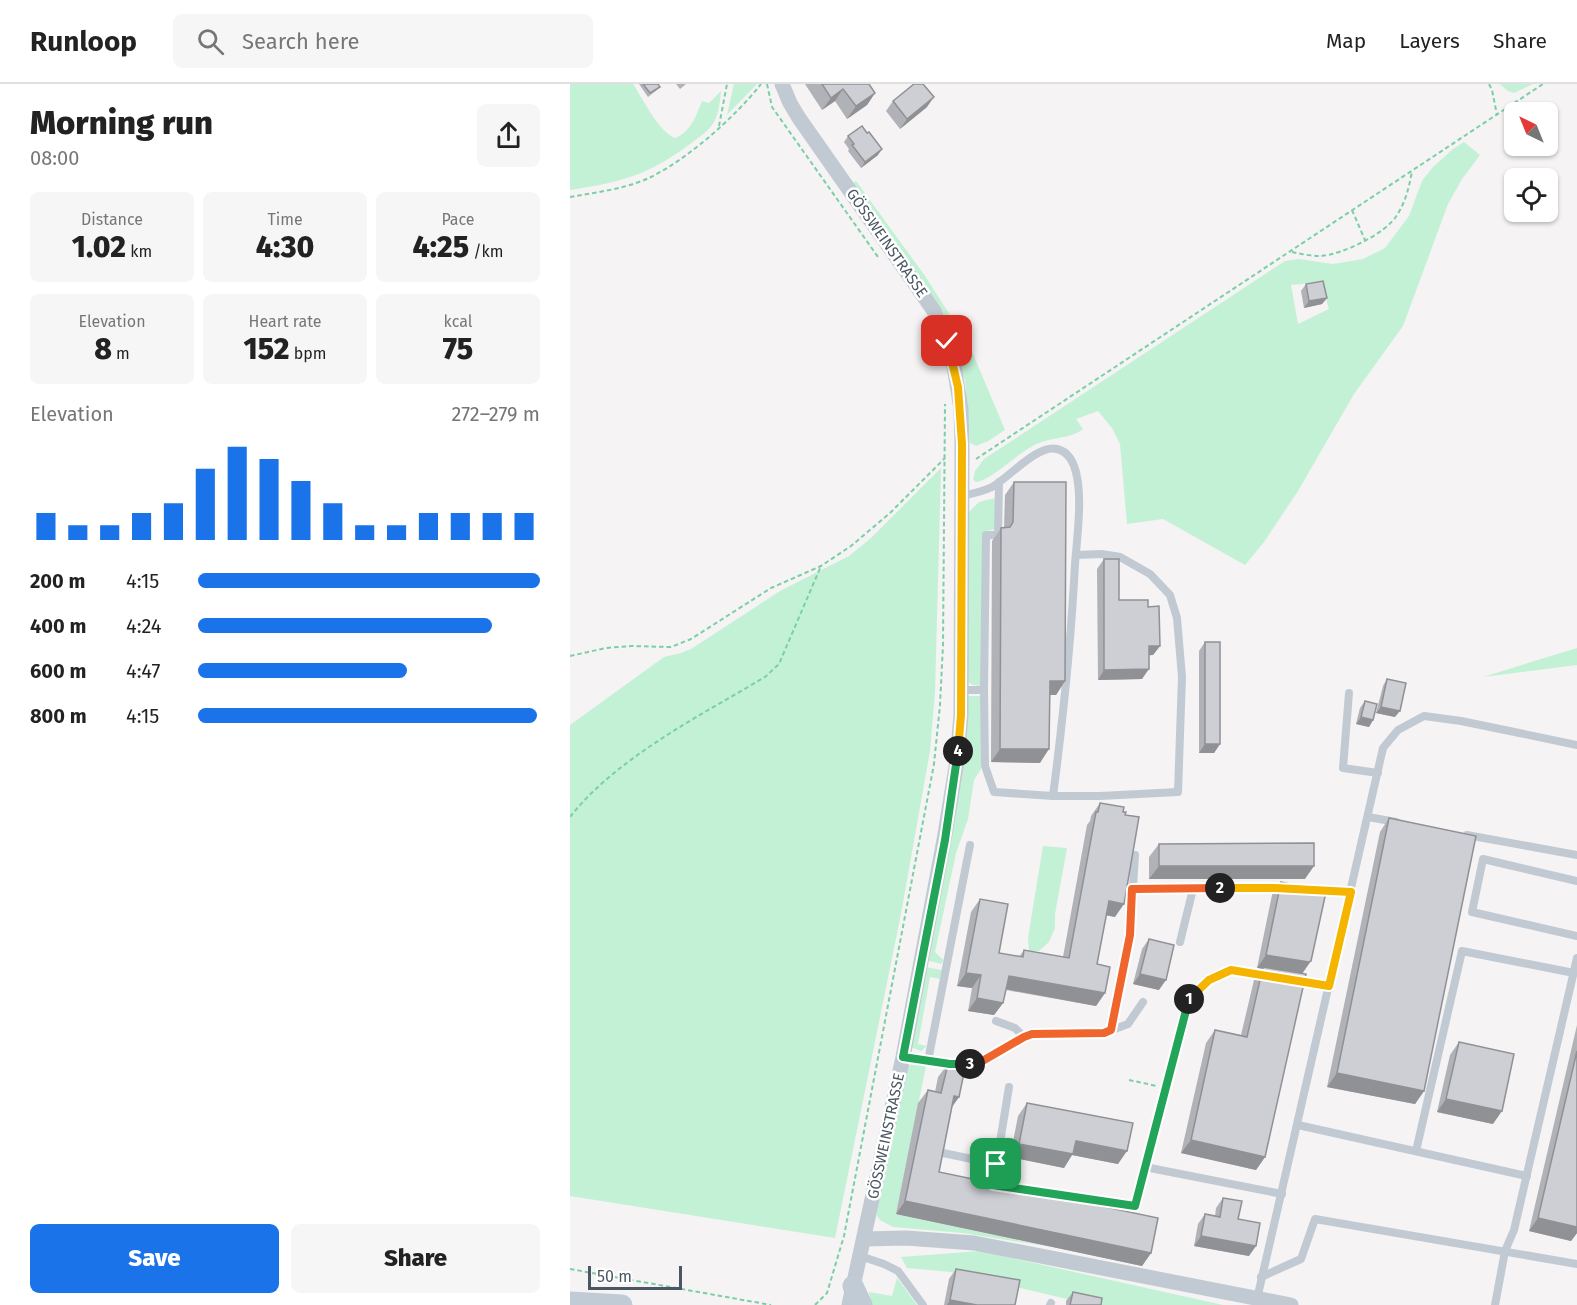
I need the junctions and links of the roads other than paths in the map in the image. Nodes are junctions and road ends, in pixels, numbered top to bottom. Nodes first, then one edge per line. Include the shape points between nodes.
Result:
1 (782, 84) edge
2 (999, 482) junction
3 (961, 496) junction
4 (1076, 555) junction
5 (961, 690) junction
6 (984, 690) junction
7 (1349, 693) dead end
8 (1577, 745) edge
9 (1378, 773) junction
10 (1053, 796) junction
11 (1368, 817) junction
12 (1403, 823) edge
13 (1461, 834) edge
14 (970, 845) dead end
15 (1135, 855) edge
16 (1577, 855) edge
17 (1577, 881) edge
18 (1132, 889) junction
19 (1192, 889) junction
20 (1351, 892) junction
21 (1577, 936) edge
22 (1180, 942) dead end
23 (1577, 962) edge
24 (1574, 973) junction
25 (1275, 978) edge
26 (1286, 979) edge
27 (1329, 986) junction
28 (1143, 1002) dead end
29 (996, 1021) dead end
30 (1111, 1030) junction
31 (1024, 1037) junction
32 (903, 1057) junction
33 (928, 1061) junction
34 (1009, 1087) dead end
35 (1298, 1125) junction
36 (1416, 1151) junction
37 (944, 1153) edge
38 (996, 1164) junction
39 (1145, 1167) junction
40 (1527, 1176) junction
41 (981, 1183) edge
42 (993, 1185) junction
43 (1282, 1194) junction
44 (864, 1239) junction
45 (1505, 1251) junction
46 (860, 1256) junction
47 (1577, 1264) edge
48 (1262, 1277) junction
49 (854, 1299) edge
50 (1257, 1299) junction
51 (570, 1302) edge
52 (622, 1305) edge
53 (923, 1305) edge
54 (1291, 1305) edge
55 (1494, 1305) edge

1 - 3 street, GÖSSWEINSTRASSE via 799,118 934,311 947,341 958,387
2 - 3 lane
2 - 4 lane via 1034,455 1057,448 1066,454 1074,464 1078,480
2 - 6 lane via 998,535 986,535
3 - 5 street, GÖSSWEINSTRASSE
4 - 10 lane via 1065,706
4 - 10 lane via 1120,557 1150,574 1170,595 1177,618 1182,677 1178,792
5 - 6 lane
5 - 32 street, GÖSSWEINSTRASSE via 959,739 945,840
6 - 10 lane via 986,766 994,792
7 - 9 lane via 1343,768
8 - 9 lane via 1424,716 1398,730 1383,748
9 - 11 lane
11 - 12 lane
11 - 20 lane
13 - 16 lane
14 - 33 lane
15 - 18 lane
17 - 21 lane via 1484,859 1472,912
18 - 19 lane
18 - 30 lane via 1130,935
19 - 20 lane
19 - 22 lane
20 - 27 lane
23 - 24 lane
24 - 36 lane via 1462,951
24 - 40 lane
25 - 39 lane via 1231,970 1209,980 1189,999
26 - 27 lane
27 - 35 lane
28 - 30 lane via 1128,1024
29 - 31 lane via 1015,1028
30 - 31 lane
31 - 33 lane via 979,1063
32 - 33 lane
32 - 44 street, GÖSSWEINSTRASSE
34 - 38 lane
35 - 36 lane
35 - 43 lane
36 - 40 lane
37 - 38 lane
38 - 42 lane
39 - 42 lane via 1135,1206
39 - 43 lane
40 - 45 lane
41 - 42 lane
43 - 48 lane
44 - 46 street, GÖSSWEINSTRASSE
44 - 50 street via 974,1243
45 - 47 lane
45 - 48 lane via 1315,1219 1301,1258
45 - 55 lane
46 - 49 street, GÖSSWEINSTRASSE
46 - 53 lane via 898,1271
48 - 50 lane
50 - 54 street
51 - 52 main road

